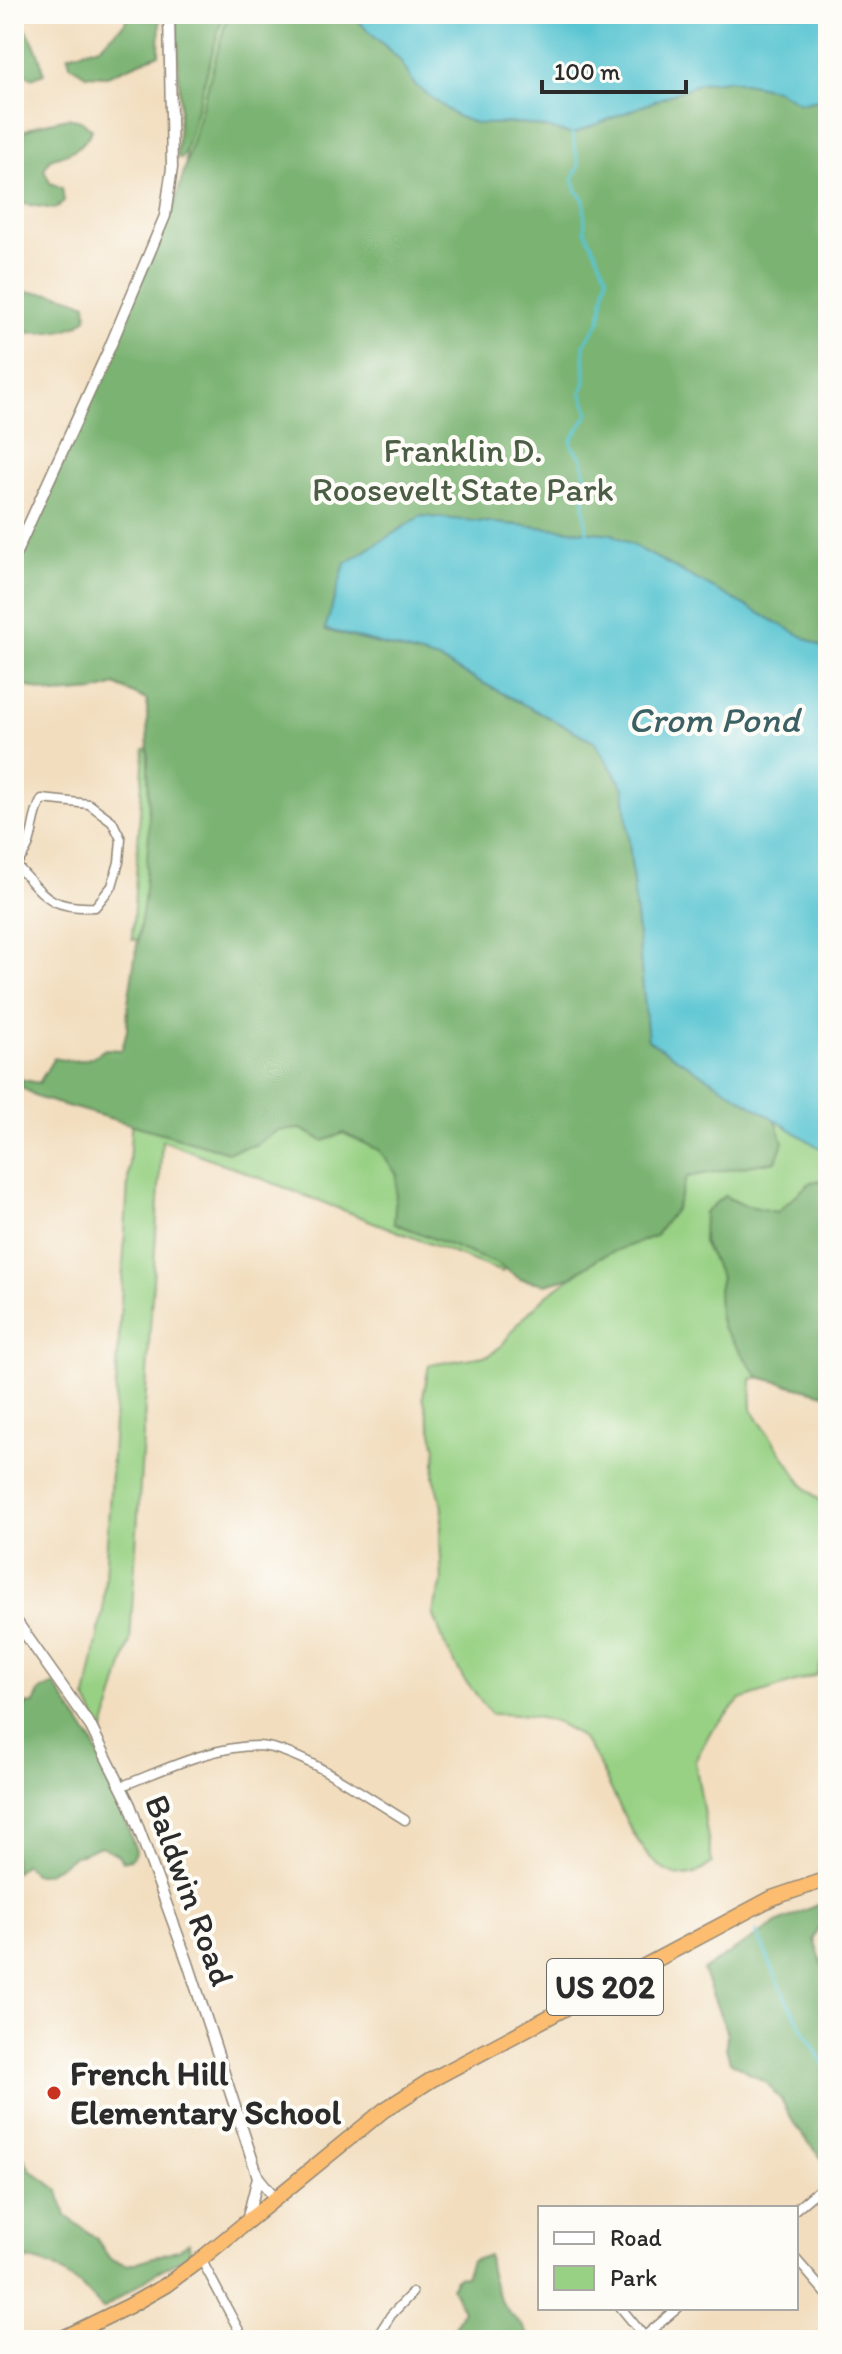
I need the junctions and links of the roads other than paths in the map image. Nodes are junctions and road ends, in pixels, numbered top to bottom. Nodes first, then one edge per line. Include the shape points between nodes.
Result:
1 (169, 14) edge
2 (14, 557) edge
3 (15, 863) edge
4 (15, 1621) edge
5 (122, 1786) junction
6 (405, 1820) dead end
7 (828, 1879) edge
8 (258, 2177) junction
9 (827, 2183) edge
10 (275, 2198) junction
11 (798, 2207) edge
12 (247, 2221) junction
13 (201, 2259) junction
14 (798, 2261) edge
15 (412, 2293) dead end
16 (828, 2296) edge
17 (622, 2310) edge
18 (676, 2310) edge
19 (642, 2338) edge
20 (59, 2340) edge
21 (244, 2340) edge
22 (375, 2340) edge

1 - 2 street via 172,168 165,216
3 - 3 street via 52,903 95,907 112,886 121,839 112,821 89,804 42,799 28,852
4 - 5 street, Baldwin Road via 91,1727
5 - 6 street via 204,1756 260,1746 313,1765
5 - 8 street, Baldwin Road via 188,1963
7 - 10 highway, US 202 via 762,1903 431,2080 384,2110
8 - 10 street, Baldwin Road
8 - 12 street
9 - 11 street
10 - 12 highway, US 202
12 - 13 highway, US 202
13 - 20 highway, US 202 via 129,2306
13 - 21 street
14 - 16 street
15 - 22 street
17 - 19 street
18 - 19 street

